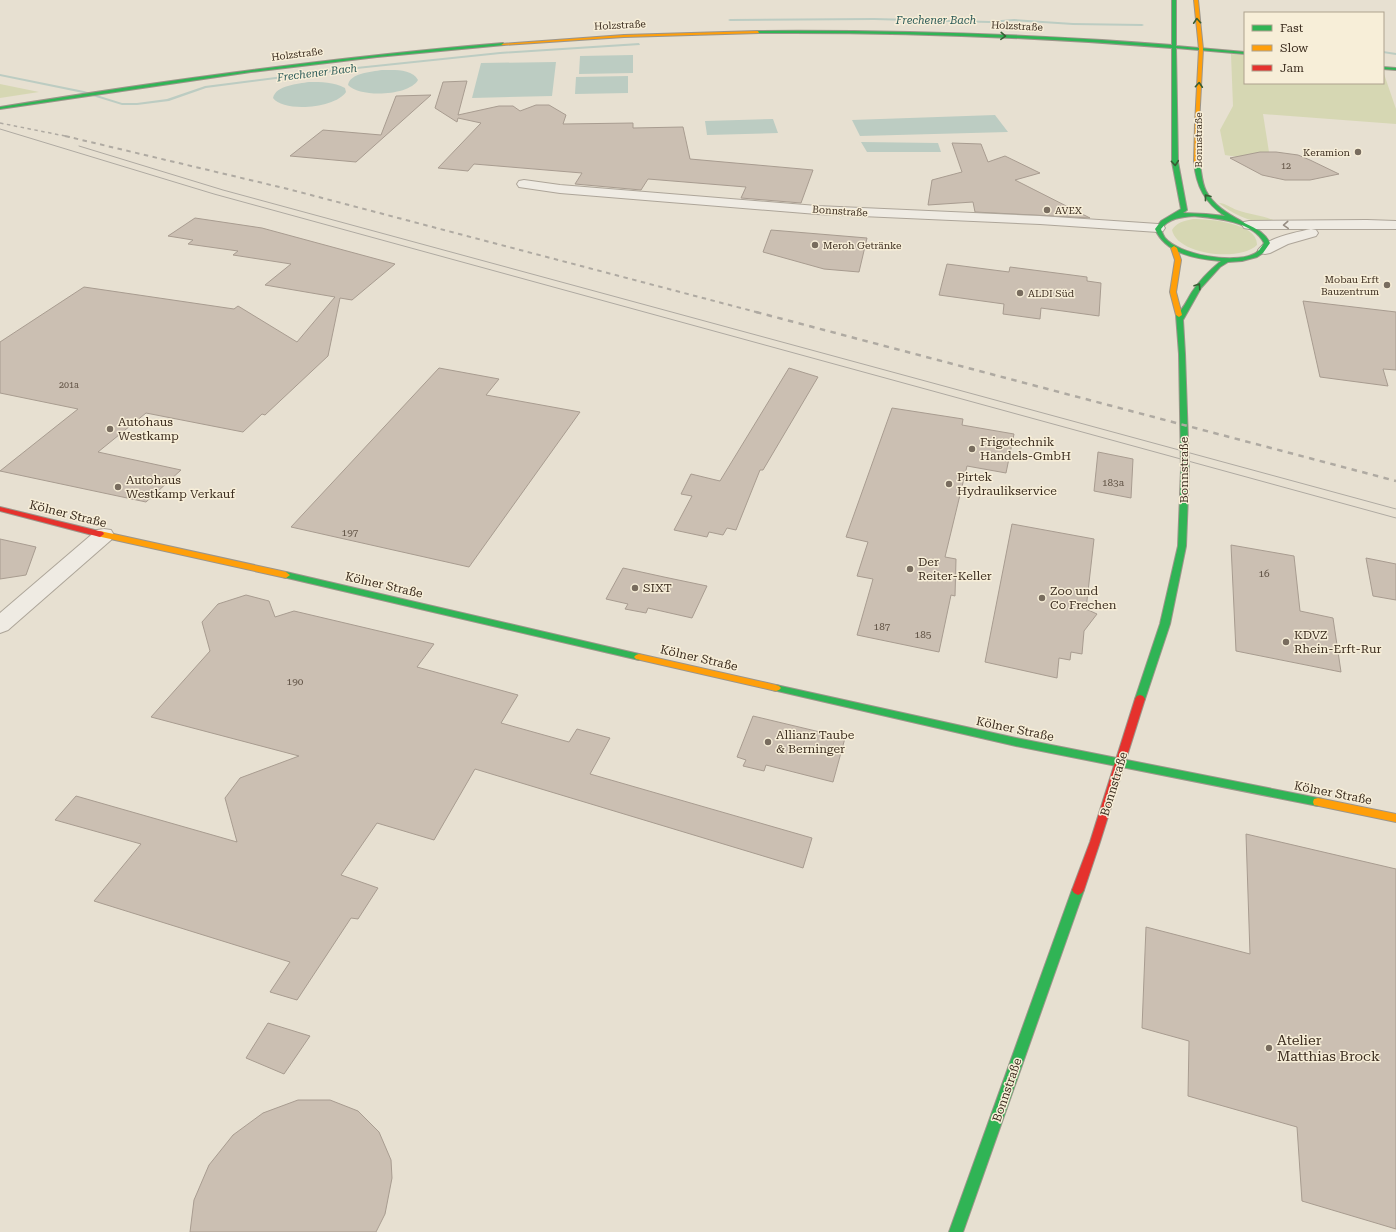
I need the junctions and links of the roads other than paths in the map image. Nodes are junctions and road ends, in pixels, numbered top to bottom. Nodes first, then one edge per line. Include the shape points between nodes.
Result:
1 (1174, 0) edge
2 (1196, 0) edge
3 (1174, 18) junction
4 (1163, 24) dead end
5 (1124, 33) dead end
6 (1112, 34) junction
7 (1107, 42) junction
8 (1175, 43) junction
9 (1201, 45) junction
10 (1244, 45) edge
11 (1244, 53) edge
12 (1384, 61) edge
13 (1396, 62) edge
14 (1384, 68) edge
15 (1173, 69) junction
16 (1396, 69) edge
17 (0, 102) edge
18 (0, 108) edge
19 (524, 184) dead end
20 (1175, 216) junction
21 (1243, 223) junction
22 (1339, 224) junction
23 (1396, 225) edge
24 (1158, 228) junction
25 (1174, 248) junction
26 (1265, 250) junction
27 (1226, 260) junction
28 (1180, 319) junction
29 (0, 510) edge
30 (104, 535) junction
31 (0, 625) edge
32 (1120, 763) junction
33 (1396, 818) edge
34 (956, 1232) edge

1 - 3 main road, Bonnstraße
9 -> 2 main road, Bonnstraße
3 - 4 main road
3 - 8 main road, Bonnstraße
5 - 6 main road
6 - 8 main road, Holzstraße
6 - 17 main road, Holzstraße via 978,27 841,25 701,28 503,38 374,50
7 - 8 main road, Holzstraße
7 - 15 main road via 1144,49 1163,57
18 -> 7 main road, Holzstraße via 106,91 373,56 623,36 831,31 964,34
8 - 9 main road, Holzstraße
8 - 15 main road, Bonnstraße
9 - 10 main road, Holzstraße
9 - 11 main road, Holzstraße
21 -> 9 main road, Bonnstraße via 1209,201 1201,189 1196,124
12 - 13 main road
14 - 16 main road
15 -> 20 main road, Bonnstraße via 1175,168 1184,201 1184,210
19 - 24 street, Bonnstraße via 816,210
20 - 21 main road via 1201,214
20 - 24 main road via 1161,223
22 -> 21 street
21 - 26 main road, Bonnstraße via 1264,236 1267,243
22 - 23 street
22 - 26 street via 1283,241
24 - 25 main road via 1158,234
25 - 27 main road via 1198,256
25 - 28 main road, Bonnstraße via 1178,260 1173,292
26 - 27 main road via 1250,258
28 -> 27 main road, Bonnstraße via 1199,283
28 - 32 main road, Bonnstraße via 1185,470 1182,546 1164,624
29 - 30 main road, Kölner Straße
30 - 31 street
30 - 32 main road, Kölner Straße via 1016,742
32 - 33 main road, Kölner Straße
32 - 34 main road, Bonnstraße via 1095,842

